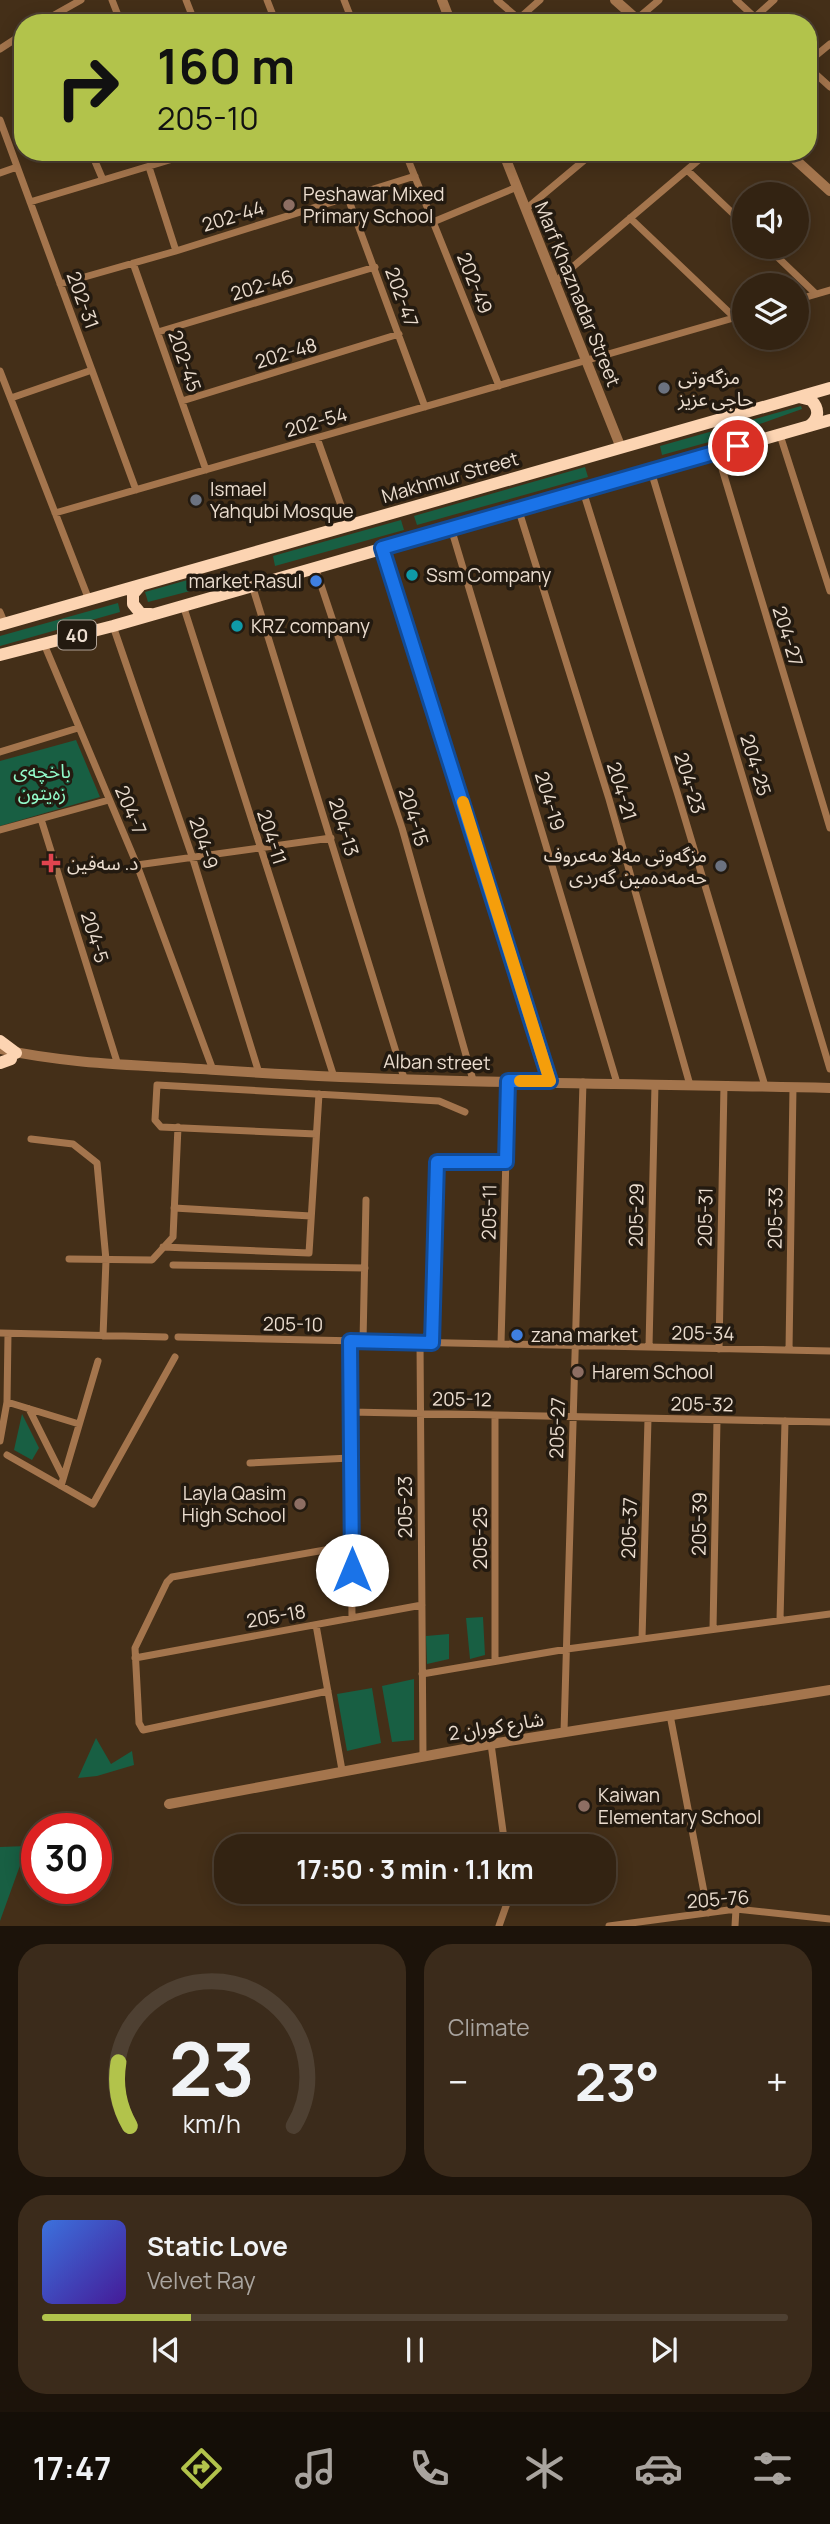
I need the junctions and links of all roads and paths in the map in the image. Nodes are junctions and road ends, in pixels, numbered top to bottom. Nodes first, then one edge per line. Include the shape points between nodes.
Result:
1 (81, 0) edge
2 (497, 0) edge
3 (540, 0) edge
4 (615, 0) edge
5 (659, 0) edge
6 (736, 0) edge
7 (774, 0) edge
8 (56, 14) edge
9 (510, 14) edge
10 (525, 14) edge
11 (629, 14) edge
12 (645, 14) edge
13 (751, 14) edge
14 (763, 14) edge
15 (830, 44) edge
16 (817, 56) edge
17 (817, 73) edge
18 (830, 87) edge
19 (0, 120) edge
20 (14, 159) edge
21 (15, 161) edge
22 (95, 161) edge
23 (162, 161) edge
24 (409, 161) edge
25 (507, 161) edge
26 (583, 161) edge
27 (698, 161) edge
28 (797, 161) edge
29 (17, 167) junction
30 (149, 167) junction
31 (687, 170) junction
32 (0, 173) edge
33 (415, 176) junction
34 (103, 180) junction
35 (517, 187) junction
36 (830, 191) edge
37 (348, 198) junction
38 (30, 202) junction
39 (526, 209) junction
40 (732, 213) edge
41 (630, 218) junction
42 (433, 222) junction
43 (176, 251) junction
44 (780, 259) edge
45 (133, 263) junction
46 (375, 267) junction
47 (555, 282) junction
48 (60, 284) junction
49 (830, 290) edge
50 (816, 294) junction
51 (809, 296) edge
52 (732, 315) edge
53 (732, 319) edge
54 (158, 332) junction
55 (399, 334) junction
56 (586, 361) junction
57 (92, 370) junction
58 (0, 371) edge
59 (499, 386) junction
60 (830, 388) edge
61 (799, 397) junction
62 (10, 398) junction
63 (182, 401) junction
64 (425, 407) junction
65 (830, 420) edge
66 (805, 428) junction
67 (780, 435) junction
68 (317, 438) junction
69 (621, 449) junction
70 (717, 452) junction
71 (206, 470) junction
72 (651, 471) junction
73 (136, 490) junction
74 (582, 490) junction
75 (518, 508) junction
76 (55, 513) junction
77 (348, 525) junction
78 (451, 528) junction
79 (382, 548) junction
80 (315, 567) junction
81 (143, 584) junction
82 (252, 585) junction
83 (830, 591) edge
84 (89, 601) junction
85 (183, 606) junction
86 (154, 614) junction
87 (2, 620) edge
88 (113, 626) junction
89 (44, 644) junction
90 (0, 655) edge
91 (78, 728) junction
92 (0, 752) edge
93 (109, 800) junction
94 (41, 819) junction
95 (830, 828) edge
96 (0, 830) edge
97 (331, 838) junction
98 (259, 848) junction
99 (192, 856) junction
100 (137, 865) junction
101 (0, 1041) edge
102 (0, 1049) edge
103 (7, 1058) edge
104 (118, 1065) junction
105 (830, 1069) edge
106 (213, 1070) junction
107 (259, 1073) junction
108 (334, 1077) junction
109 (404, 1079) junction
110 (473, 1080) junction
111 (508, 1081) junction
112 (550, 1081) junction
113 (583, 1082) junction
114 (617, 1083) junction
115 (655, 1084) junction
116 (690, 1084) junction
117 (724, 1085) junction
118 (765, 1086) junction
119 (793, 1087) junction
120 (830, 1087) edge
121 (319, 1094) junction
122 (466, 1112) dead end
123 (178, 1127) junction
124 (317, 1135) junction
125 (31, 1139) dead end
126 (506, 1162) junction
127 (366, 1200) dead end
128 (174, 1208) junction
129 (312, 1216) junction
130 (163, 1247) junction
131 (69, 1259) dead end
132 (106, 1259) junction
133 (173, 1265) dead end
134 (365, 1268) junction
135 (4, 1333) edge
136 (103, 1336) junction
137 (164, 1337) dead end
138 (178, 1337) dead end
139 (350, 1341) junction
140 (363, 1341) junction
141 (420, 1342) junction
142 (432, 1343) junction
143 (501, 1344) junction
144 (575, 1346) junction
145 (649, 1347) junction
146 (719, 1349) junction
147 (789, 1350) junction
148 (830, 1351) edge
149 (175, 1357) dead end
150 (98, 1361) dead end
151 (7, 1402) junction
152 (29, 1409) junction
153 (350, 1412) junction
154 (420, 1414) junction
155 (495, 1415) junction
156 (573, 1417) junction
157 (648, 1419) junction
158 (717, 1420) junction
159 (785, 1421) junction
160 (830, 1422) edge
161 (79, 1424) junction
162 (0, 1441) edge
163 (8, 1455) dead end
164 (350, 1458) junction
165 (250, 1463) dead end
166 (62, 1482) junction
167 (353, 1545) junction
168 (422, 1605) junction
169 (830, 1614) edge
170 (352, 1618) junction
171 (780, 1620) junction
172 (316, 1625) junction
173 (713, 1629) junction
174 (642, 1639) junction
175 (566, 1649) junction
176 (135, 1658) junction
177 (495, 1661) junction
178 (422, 1674) junction
179 (830, 1690) edge
180 (328, 1691) junction
181 (670, 1715) junction
182 (564, 1732) junction
183 (491, 1744) junction
184 (423, 1756) junction
185 (342, 1770) junction
186 (169, 1804) dead end
187 (503, 1834) edge
188 (507, 1904) edge
189 (736, 1909) junction
190 (708, 1913) junction
191 (830, 1919) edge
192 (813, 1921) edge
193 (667, 1922) edge
194 (499, 1926) edge
195 (608, 1926) edge
196 (735, 1926) edge

1 - 8 street
2 - 9 street
3 - 10 street
4 - 11 street
5 - 12 street
6 - 13 street
7 - 14 street
15 - 16 street
17 - 18 street
19 - 20 street, 202-31
21 - 29 street, 202-31
22 - 34 street
23 - 30 street
24 - 33 street, 202-49
25 - 35 street, Marf Khaznadar Street
26 - 39 street
27 - 31 street
28 - 36 street
29 - 32 street
29 - 38 street, 202-31
30 - 34 street
30 - 43 street
31 - 40 street
31 - 41 street
33 - 37 street, 202-44
33 - 42 street, 202-49
34 - 38 street
35 - 39 street, Marf Khaznadar Street
35 - 42 street
37 - 43 street, 202-44
37 - 46 street, 202-47
38 - 48 street, 202-31
39 - 47 street, Marf Khaznadar Street
41 - 47 street
41 - 52 street
42 - 59 street, 202-49
43 - 45 street, 202-44
44 - 50 street
45 - 48 street, 202-44
45 - 54 street, 202-45
46 - 54 street, 202-46
46 - 55 street, 202-47
47 - 56 street, Marf Khaznadar Street
48 - 57 street, 202-31
49 - 50 street
50 - 51 street
53 - 56 street, 202-54
54 - 63 street, 202-45
55 - 63 street, 202-48
55 - 64 street, 202-47
56 - 59 street, 202-54
56 - 69 street, Marf Khaznadar Street
57 - 62 street
57 - 73 street, 202-31
58 - 62 street
59 - 64 street, 202-54
60 - 61 highway, Makhmur Street / 40
61 - 66 highway via 811,400 817,408 814,422
61 - 69 highway, Makhmur Street / 40
62 - 76 street
63 - 71 street, 202-45
64 - 68 street, 202-54
65 - 66 highway, 40
66 - 67 highway, 40
67 - 70 highway, 40
67 - 83 street
68 - 71 street, 202-54
68 - 77 street
69 - 77 highway, Makhmur Street / 40
70 - 72 highway, 40
70 - 95 street, 204-27
71 - 73 street, 202-54
72 - 74 highway, 40
72 - 105 street, 204-25
73 - 76 street, 202-54
74 - 75 highway, 40
74 - 118 street, 204-23
75 - 78 highway, 40
75 - 116 street, 204-21 via 609,799
76 - 84 street
77 - 81 highway, Makhmur Street / 40
78 - 79 highway, 40
78 - 114 street, 204-19
79 - 80 highway, 40
79 - 112 street
80 - 82 highway, 40
80 - 110 street, 204-15 via 402,828
81 - 84 highway, Makhmur Street / 40
81 - 86 highway via 134,592 133,604 141,614
82 - 85 highway, 40
82 - 97 street, 204-13
84 - 87 highway, Makhmur Street / 40
85 - 86 highway, 40
85 - 98 street, 204-11
86 - 88 highway, 40
88 - 89 highway, 40
88 - 99 street, 204-9
89 - 90 highway, 40
89 - 91 street, 204-7
91 - 92 street
91 - 93 street, 204-7
93 - 94 street
93 - 100 street, 204-7
94 - 96 street
94 - 104 street, 204-5
97 - 98 street
97 - 109 street, 204-13
98 - 99 street
98 - 108 street, 204-11
99 - 100 street
99 - 107 street, 204-9
100 - 106 street, 204-7
101 - 103 highway
102 - 103 street, Alban street
103 - 104 street, Alban street
104 - 106 street, Alban street
106 - 107 street, Alban street
107 - 108 street, Alban street
108 - 109 street, Alban street
109 - 110 street, Alban street
110 - 111 street, Alban street
111 - 112 street, Alban street
111 - 126 street, 205-11
112 - 113 street, Alban street
113 - 114 street, Alban street
113 - 144 street, 205-27
114 - 115 street, Alban street
115 - 116 street, Alban street
115 - 145 street, 205-29
116 - 117 street, Alban street
117 - 118 street, Alban street
117 - 146 street, 205-31
118 - 119 street, Alban street
119 - 120 street, Alban street
119 - 147 street, 205-33
121 - 122 street via 439,1101
121 - 123 street via 157,1085 155,1119 161,1127
121 - 124 street
123 - 124 street
123 - 128 street
124 - 129 street
125 - 132 street via 76,1145 97,1163
126 - 142 street via 437,1162
126 - 143 street, 205-11
127 - 134 street
128 - 129 street
128 - 130 street via 173,1237
129 - 130 street via 309,1253
130 - 132 street via 152,1260
131 - 132 street
132 - 136 street
133 - 134 street
134 - 140 street
135 - 136 street
135 - 151 street
136 - 137 street
138 - 139 street, 205-10
139 - 140 street, 205-10
139 - 153 street
140 - 141 street, 205-10
141 - 142 street, 205-10
141 - 154 street, 205-23
142 - 143 street, 205-10
143 - 144 street, 205-10
144 - 145 street, 205-34
144 - 156 street, 205-27
145 - 146 street, 205-34
146 - 147 street, 205-34
147 - 148 street, 205-34
149 - 166 street via 93,1504
150 - 161 street
151 - 152 street
151 - 162 street
152 - 161 street
152 - 166 street
153 - 154 street, 205-12
153 - 164 street
154 - 155 street, 205-12
154 - 168 street, 205-23
155 - 156 street, 205-12
155 - 177 street, 205-25
156 - 157 street, 205-32
156 - 175 street, 205-27
157 - 158 street, 205-32
157 - 174 street, 205-37
158 - 159 street, 205-32
158 - 173 street, 205-39
159 - 160 street, 205-32
159 - 171 street
161 - 166 street
163 - 166 street
164 - 165 street
164 - 167 street
167 - 170 street
167 - 176 street via 172,1577 135,1648
168 - 170 street, 205-18
168 - 178 street, 205-23
169 - 171 street
170 - 172 street, 205-18
171 - 173 street
172 - 176 street, 205-18
172 - 180 street
173 - 174 street
174 - 175 street
175 - 177 street
175 - 182 street, 205-27
176 - 180 street via 139,1723 145,1730
177 - 178 street
178 - 184 street, 205-23
179 - 181 street, شارع كوران 2
180 - 185 street
181 - 182 street, شارع كوران 2
181 - 190 street
182 - 183 street, شارع كوران 2
183 - 184 street, شارع كوران 2
183 - 187 street
184 - 185 street, شارع كوران 2
185 - 186 street, شارع كوران 2
188 - 194 street
189 - 190 street, 205-76
189 - 192 street, 205-76
189 - 196 street
190 - 193 street, 205-76
191 - 192 street, 205-76
193 - 195 street, 205-76

